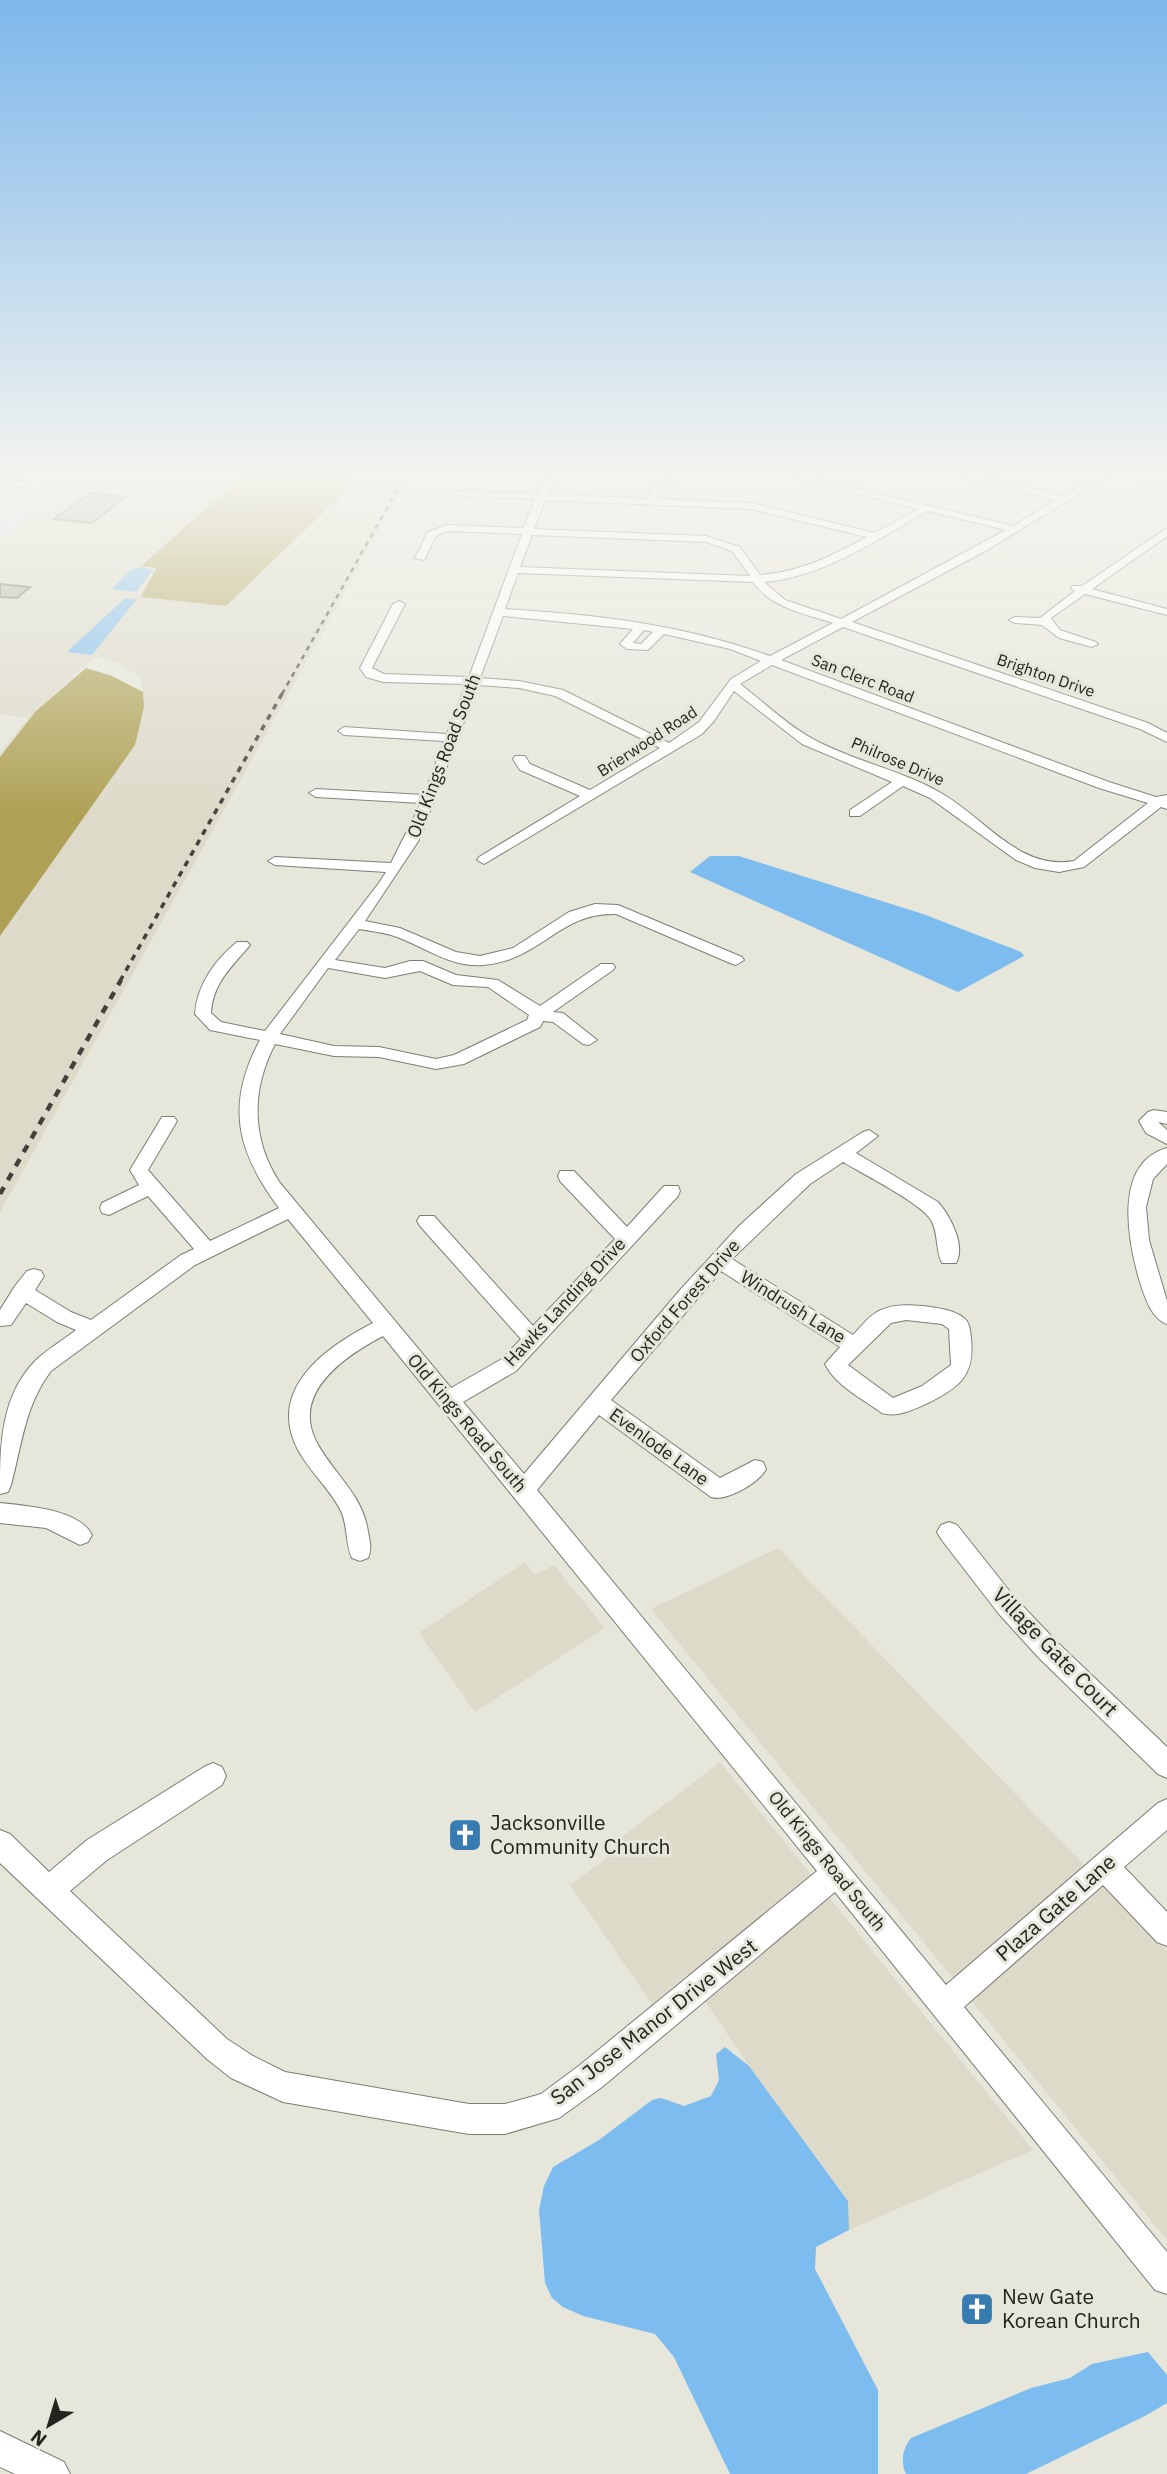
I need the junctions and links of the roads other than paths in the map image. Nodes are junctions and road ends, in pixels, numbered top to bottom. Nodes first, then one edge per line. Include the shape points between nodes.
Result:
1 (507, 588) edge
2 (764, 588) edge
3 (905, 588) edge
4 (1081, 588) edge
5 (1084, 589) junction
6 (399, 604) dead end
7 (498, 612) junction
8 (1167, 612) edge
9 (1016, 620) dead end
10 (1045, 622) junction
11 (841, 623) junction
12 (642, 626) junction
13 (662, 630) junction
14 (1092, 643) dead end
15 (771, 660) junction
16 (472, 682) junction
17 (733, 684) junction
18 (344, 731) dead end
19 (452, 737) junction
20 (1167, 738) edge
21 (670, 748) junction
22 (520, 760) dead end
23 (902, 781) junction
24 (316, 793) dead end
25 (590, 796) junction
26 (429, 799) junction
27 (1164, 801) edge
28 (855, 813) dead end
29 (484, 860) dead end
30 (275, 861) dead end
31 (396, 868) junction
32 (354, 924) junction
33 (243, 945) dead end
34 (736, 960) dead end
35 (324, 962) junction
36 (607, 967) dead end
37 (537, 1015) junction
38 (269, 1038) junction
39 (589, 1040) dead end
40 (1167, 1118) edge
41 (168, 1121) dead end
42 (869, 1136) dead end
43 (1167, 1138) edge
44 (844, 1154) junction
45 (1167, 1154) edge
46 (567, 1176) dead end
47 (150, 1187) junction
48 (671, 1191) dead end
49 (109, 1208) dead end
50 (291, 1210) junction
51 (426, 1221) dead end
52 (626, 1238) junction
53 (207, 1250) junction
54 (949, 1258) dead end
55 (718, 1260) junction
56 (1167, 1316) edge
57 (5, 1320) dead end
58 (386, 1325) junction
59 (91, 1328) junction
60 (533, 1339) junction
61 (853, 1345) junction
62 (449, 1400) junction
63 (599, 1403) junction
64 (755, 1469) dead end
65 (0, 1485) edge
66 (524, 1490) junction
67 (0, 1513) edge
68 (949, 1532) dead end
69 (80, 1535) dead end
70 (360, 1551) dead end
71 (1167, 1765) edge
72 (213, 1776) dead end
73 (1167, 1812) edge
74 (0, 1844) edge
75 (1104, 1866) junction
76 (836, 1873) junction
77 (50, 1889) junction
78 (1167, 1932) edge
79 (945, 2005) junction
80 (1167, 2278) edge
81 (0, 2448) edge
82 (44, 2473) edge

1 - 7 street, Old Kings Road South
2 - 11 street, Brighton Drive via 771,597
3 - 11 street, Brierwood Road
4 - 5 street
5 - 8 street
5 - 10 street via 1047,615
6 - 16 street via 366,668 370,674
7 - 12 street, San Clerc Road
7 - 16 street, Old Kings Road South
9 - 10 street
10 - 14 street via 1057,632
11 - 15 street, Brierwood Road
11 - 20 street, Brighton Drive via 1144,726
12 - 13 street, San Clerc Road
12 - 13 street via 627,646 644,648
13 - 15 street, San Clerc Road
15 - 17 street, Brierwood Road
15 - 27 street, San Clerc Road
16 - 19 street, Old Kings Road South
16 - 21 street via 562,694
17 - 21 street, Brierwood Road via 706,724
17 - 23 street, Philrose Drive via 807,741
18 - 19 street
19 - 26 street, Old Kings Road South
21 - 25 street, Brierwood Road
22 - 25 street via 525,767
23 - 27 street, Philrose Drive via 951,804 1021,858 1051,868 1079,864
23 - 28 street
24 - 26 street
25 - 29 street, Brierwood Road
26 - 31 street, Old Kings Road South
30 - 31 street
31 - 32 street, Old Kings Road South
32 - 34 street via 395,931 452,956 480,961 519,951 573,915 595,909 618,910
32 - 35 street, Old Kings Road South
33 - 38 street via 226,957 205,999 204,1014 216,1026
35 - 37 street via 385,973 417,965 453,980 492,983
35 - 38 street, Old Kings Road South
36 - 37 street
37 - 38 street via 534,1023 443,1064
37 - 39 street via 557,1017
38 - 50 street, Old Kings Road South via 250,1083 249,1134 265,1174
40 - 43 street via 1154,1116 1149,1121 1152,1129
41 - 47 street via 139,1170
42 - 44 street, Oxford Forest Drive
44 - 54 street via 931,1207 946,1228
44 - 55 street, Oxford Forest Drive via 803,1179
45 - 56 street via 1144,1174 1135,1223 1155,1295
46 - 52 street
47 - 49 street
47 - 53 street
48 - 52 street, Hawks Landing Drive
50 - 53 street
50 - 58 street, Old Kings Road South
51 - 60 street
52 - 60 street, Hawks Landing Drive
53 - 59 street
55 - 61 street, Windrush Lane
55 - 63 street, Oxford Forest Drive
57 - 59 street via 28,1283 64,1317
58 - 62 street, Old Kings Road South
58 - 70 street via 328,1359 310,1382 300,1410 308,1448 352,1512
59 - 65 street via 29,1382 15,1413
60 - 62 street, Hawks Landing Drive via 509,1365
61 - 61 street, Windrush Lane via 835,1364 890,1406 899,1407 954,1377 961,1367 959,1325 946,1317 906,1312 885,1316
62 - 66 street, Old Kings Road South
63 - 64 street, Evenlode Lane via 719,1490
63 - 66 street, Oxford Forest Drive
66 - 76 street, Old Kings Road South
67 - 69 street via 50,1519
68 - 71 street, Village Gate Court via 1048,1650
72 - 77 street via 97,1850
73 - 75 street, Plaza Gate Lane
74 - 77 street, San Jose Manor Drive West
75 - 78 street
75 - 79 street, Plaza Gate Lane
76 - 77 street, San Jose Manor Drive West via 557,2101 531,2113 487,2120 283,2087 242,2067 217,2049
76 - 79 street, Old Kings Road South
79 - 80 street, Old Kings Road South
81 - 82 street

